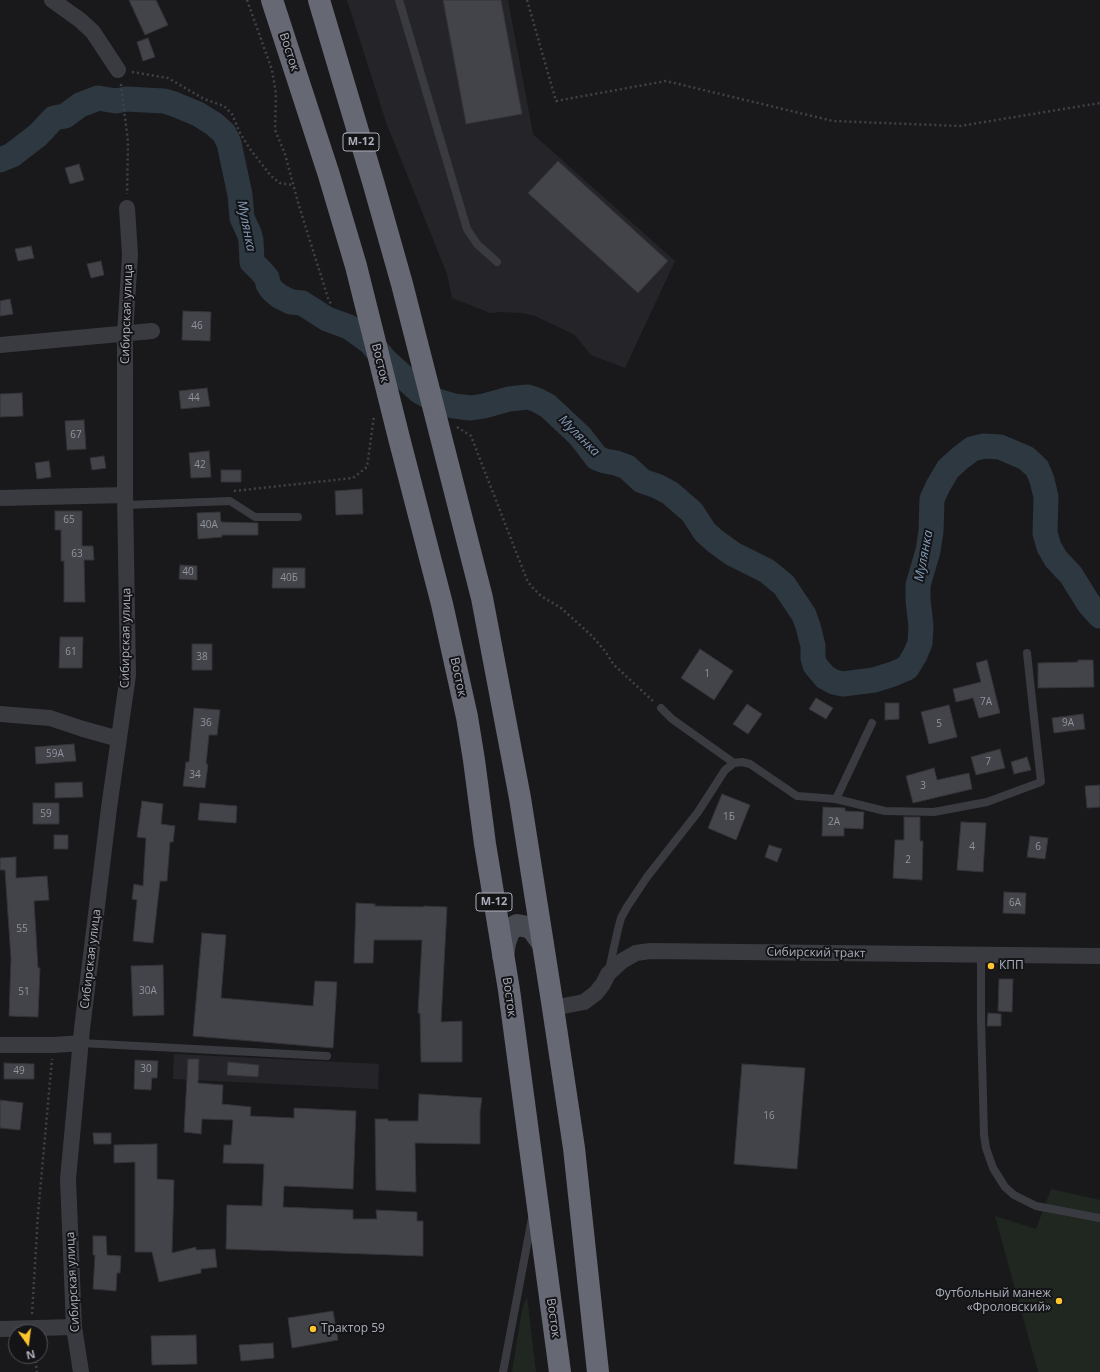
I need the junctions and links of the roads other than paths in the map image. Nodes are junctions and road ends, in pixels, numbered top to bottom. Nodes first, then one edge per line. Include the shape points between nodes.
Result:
1 (52, 0) edge
2 (272, 0) edge
3 (319, 0) edge
4 (399, 0) edge
5 (119, 72) road end
6 (127, 208) road end
7 (497, 262) dead end
8 (152, 330) dead end
9 (125, 334) junction
10 (0, 345) edge
11 (0, 498) edge
12 (125, 500) junction
13 (298, 517) dead end
14 (1027, 653) dead end
15 (661, 708) dead end
16 (0, 714) edge
17 (872, 723) dead end
18 (119, 739) junction
19 (734, 763) junction
20 (836, 799) junction
21 (543, 944) junction
22 (503, 956) junction
23 (981, 956) junction
24 (1100, 956) edge
25 (608, 974) junction
26 (553, 1008) junction
27 (81, 1043) junction
28 (0, 1045) edge
29 (327, 1056) dead end
30 (536, 1194) junction
31 (1100, 1218) edge
32 (74, 1327) junction
33 (0, 1329) edge
34 (81, 1372) edge
35 (503, 1372) edge
36 (560, 1372) edge
37 (598, 1372) edge

1 - 5 street via 93,32
2 - 22 highway, Восток / М-12 via 356,266 442,604 467,717
3 - 21 highway, М-12 via 402,284 482,598 520,798
4 - 7 lane via 467,229 477,244
6 - 9 street, Сибирская улица via 130,255
8 - 9 street
9 - 10 street
9 - 12 street, Сибирская улица
11 - 12 street
12 - 13 lane via 230,501 255,517
12 - 18 street, Сибирская улица via 128,675
14 - 20 lane via 1041,782 987,802 934,812 885,811
15 - 19 lane via 672,719
16 - 18 street via 50,718
17 - 20 lane
18 - 27 street, Сибирская улица
19 - 20 lane via 750,764 797,796
19 - 25 lane via 725,770 698,812 627,907 621,918
21 - 22 street via 533,930 517,925 508,934
21 - 26 highway, М-12
22 - 30 highway, Восток / М-12
23 - 24 street, Сибирский тракт
23 - 25 street, Сибирский тракт via 656,950 636,952 622,960
23 - 31 lane via 983,1116 986,1148 993,1168 1005,1187 1014,1195 1036,1206
25 - 26 street, Сибирский тракт via 596,993 584,1002
26 - 37 highway, М-12 via 574,1148
27 - 28 street
27 - 29 lane
27 - 32 street, Сибирская улица via 68,1179
30 - 35 lane
30 - 36 highway, Восток / М-12
32 - 33 street
32 - 34 street, Сибирская улица

